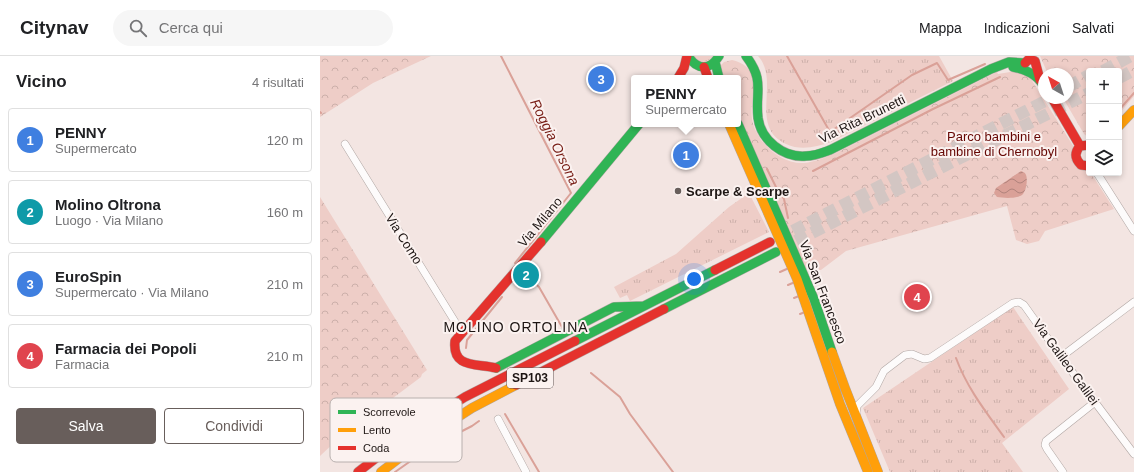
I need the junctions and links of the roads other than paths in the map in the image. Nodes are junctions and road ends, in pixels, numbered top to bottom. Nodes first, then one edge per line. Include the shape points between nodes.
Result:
1 (688, 56) edge
2 (1016, 56) edge
3 (746, 57) edge
4 (719, 58) edge
5 (1028, 63) edge
6 (1005, 64) junction
7 (701, 67) junction
8 (680, 75) edge
9 (687, 75) edge
10 (706, 75) edge
11 (719, 75) edge
12 (1038, 77) edge
13 (1055, 104) edge
14 (1134, 110) edge
15 (1122, 123) edge
16 (636, 127) edge
17 (730, 127) edge
18 (739, 127) edge
19 (345, 144) dead end
20 (1085, 145) edge
21 (1086, 166) edge
22 (1099, 176) edge
23 (1134, 230) edge
24 (770, 242) tunnel mouth
25 (776, 252) tunnel mouth
26 (1134, 302) edge
27 (644, 306) junction
28 (462, 333) junction
29 (618, 333) junction
30 (1061, 357) junction
31 (845, 388) junction
32 (869, 393) junction
33 (462, 399) edge
34 (1095, 402) junction
35 (462, 415) edge
36 (856, 416) junction
37 (498, 419) dead end
38 (462, 421) edge
39 (1134, 454) edge
40 (371, 462) edge
41 (394, 462) edge
42 (403, 462) edge
43 (358, 472) edge
44 (381, 472) edge
45 (389, 472) edge
46 (526, 472) edge
47 (868, 472) edge
48 (878, 472) edge
49 (1063, 472) edge

1 - 7 main road
1 - 8 main road
2 - 6 main road
3 - 6 main road, Via Rita Brunetti via 758,76 758,114 763,132 770,142 781,150 802,157 815,156 830,150 974,77
4 - 7 main road via 711,66
4 - 11 main road
5 - 6 main road, Via Rita Brunetti
5 - 12 main road
7 - 9 main road
7 - 10 main road
13 - 20 main road
14 - 15 main road
16 - 28 main road, Via Milano
17 - 47 main road, Via San Francesco via 797,279 840,404
18 - 31 main road, Via San Francesco via 814,299
19 - 28 street, Via Como
20 - 21 main road via 1076,152 1076,159 1081,165
22 - 23 street
24 - 27 main road, SP103
25 - 29 main road, SP103
26 - 30 street
27 - 28 main road, Via Milano / SP103 via 614,307 496,368 467,363 457,356 454,351 455,341
27 - 33 main road, SP103
29 - 35 main road, SP103
29 - 38 main road, SP103
30 - 32 street, Via Galileo Galilei via 1022,303 1017,302 927,359 912,354 905,355 884,371 876,387
30 - 34 street, Via Galileo Galilei
31 - 32 street via 852,395
31 - 36 main road, Via San Francesco
32 - 36 street via 857,406
34 - 39 street, Via Galileo Galilei
34 - 49 street via 1046,441 1047,449
36 - 48 main road, Via San Francesco
37 - 46 street
40 - 43 main road, SP103
41 - 44 main road, SP103
42 - 45 main road, SP103

